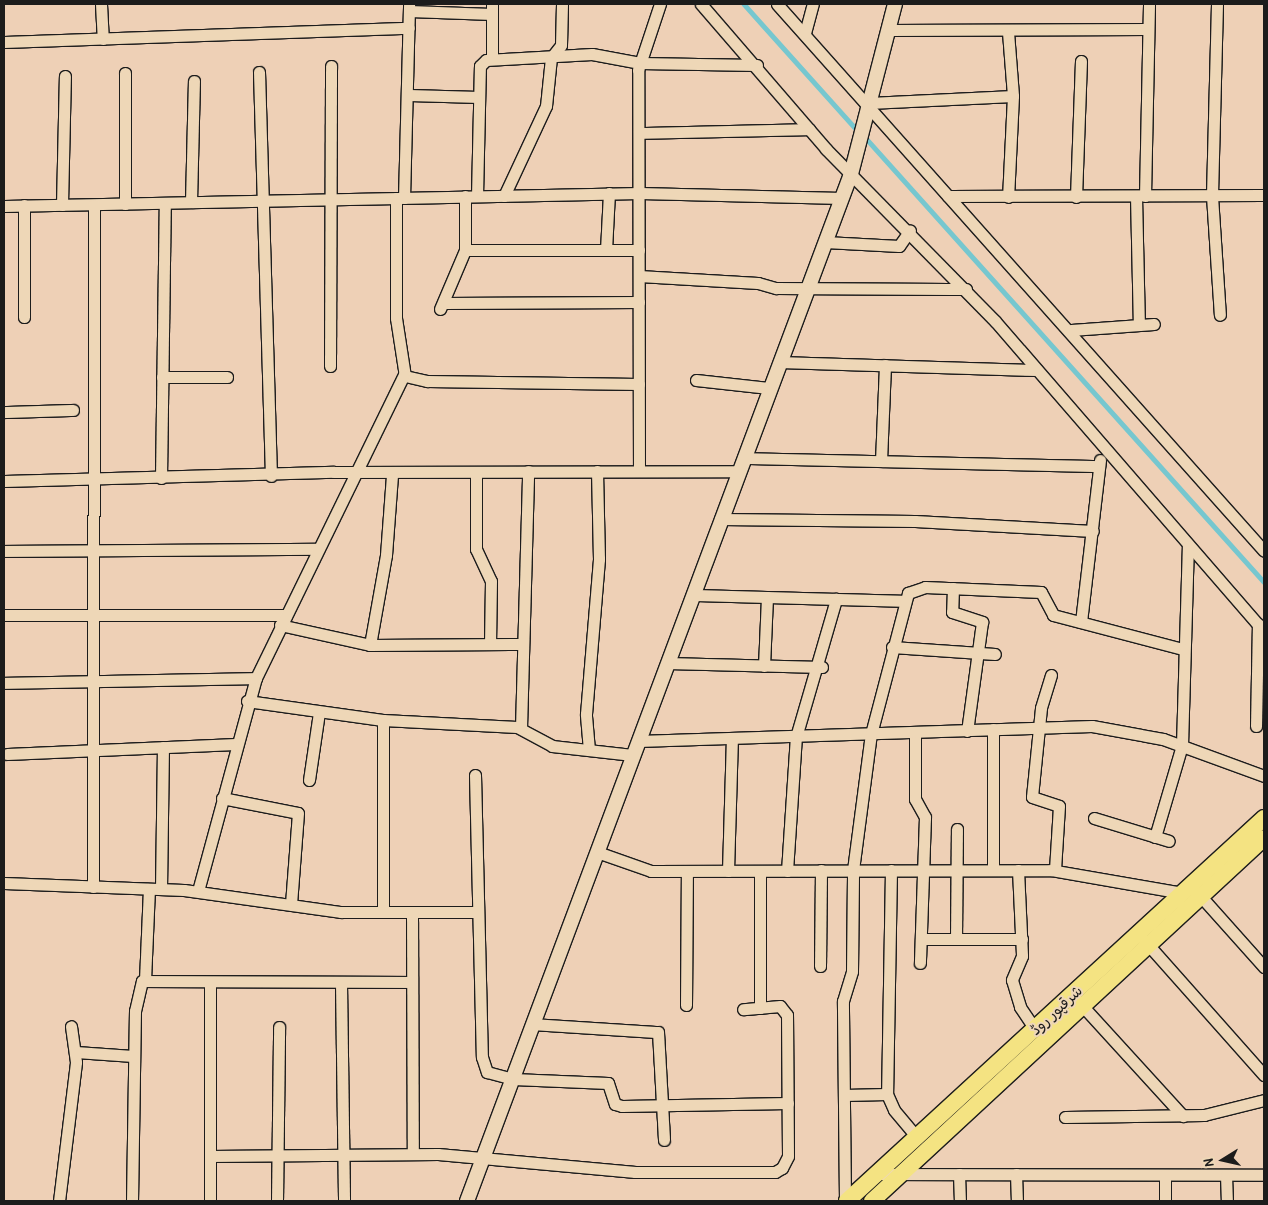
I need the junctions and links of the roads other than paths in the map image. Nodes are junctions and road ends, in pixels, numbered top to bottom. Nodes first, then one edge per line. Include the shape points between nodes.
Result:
1 (101, 4) edge
2 (562, 4) edge
3 (660, 4) edge
4 (701, 4) edge
5 (778, 4) edge
6 (812, 4) edge
7 (895, 4) edge
8 (1149, 4) edge
9 (1217, 4) edge
10 (409, 8) edge
11 (492, 9) edge
12 (409, 28) junction
13 (1148, 29) junction
14 (888, 30) junction
15 (1008, 32) junction
16 (805, 33) junction
17 (103, 39) junction
18 (4, 42) edge
19 (553, 56) junction
20 (492, 59) junction
21 (1080, 61) dead end
22 (640, 63) junction
23 (757, 65) junction
24 (331, 66) dead end
25 (259, 72) dead end
26 (125, 73) dead end
27 (65, 76) dead end
28 (194, 81) dead end
29 (409, 95) junction
30 (1013, 96) junction
31 (479, 97) junction
32 (869, 102) junction
33 (809, 129) junction
34 (639, 133) junction
35 (852, 169) junction
36 (640, 192) junction
37 (609, 193) junction
38 (1264, 195) edge
39 (471, 196) junction
40 (504, 196) junction
41 (948, 196) junction
42 (1076, 196) junction
43 (1141, 196) junction
44 (1212, 196) junction
45 (1008, 197) junction
46 (400, 198) junction
47 (842, 198) junction
48 (328, 199) junction
49 (260, 201) junction
50 (192, 202) junction
51 (165, 203) junction
52 (125, 204) junction
53 (62, 205) junction
54 (94, 205) junction
55 (4, 206) edge
56 (24, 206) junction
57 (910, 230) junction
58 (825, 242) junction
59 (465, 250) junction
60 (606, 250) junction
61 (640, 250) junction
62 (639, 276) junction
63 (808, 287) junction
64 (966, 289) junction
65 (640, 302) junction
66 (1220, 315) dead end
67 (24, 316) dead end
68 (1139, 324) junction
69 (1154, 324) dead end
70 (1071, 330) junction
71 (779, 362) junction
72 (884, 365) junction
73 (330, 366) dead end
74 (1036, 370) junction
75 (404, 374) junction
76 (162, 377) junction
77 (227, 377) dead end
78 (696, 380) dead end
79 (639, 384) junction
80 (769, 388) junction
81 (73, 410) dead end
82 (4, 412) edge
83 (1107, 454) junction
84 (881, 461) junction
85 (740, 464) junction
86 (1098, 466) junction
87 (528, 471) junction
88 (597, 471) junction
89 (639, 471) junction
90 (356, 472) junction
91 (476, 472) junction
92 (392, 475) junction
93 (271, 476) junction
94 (161, 478) junction
95 (95, 480) junction
96 (4, 481) edge
97 (720, 518) junction
98 (1092, 530) junction
99 (1188, 546) junction
100 (318, 549) junction
101 (95, 550) junction
102 (4, 551) edge
103 (1264, 551) edge
104 (953, 588) junction
105 (692, 595) junction
106 (766, 597) junction
107 (836, 599) junction
108 (904, 601) junction
109 (94, 613) junction
110 (4, 615) edge
111 (283, 620) junction
112 (1081, 622) junction
113 (1261, 628) edge
114 (490, 644) junction
115 (523, 644) junction
116 (370, 645) junction
117 (892, 646) junction
118 (1183, 649) junction
119 (979, 651) junction
120 (995, 654) dead end
121 (666, 663) junction
122 (764, 666) junction
123 (821, 667) junction
124 (1051, 675) dead end
125 (256, 678) junction
126 (94, 681) junction
127 (4, 683) edge
128 (247, 701) junction
129 (319, 712) junction
130 (383, 720) junction
131 (1256, 726) dead end
132 (521, 728) junction
133 (1039, 728) junction
134 (993, 729) junction
135 (967, 731) junction
136 (871, 734) junction
137 (914, 734) junction
138 (796, 736) junction
139 (732, 738) junction
140 (638, 741) junction
141 (236, 744) junction
142 (1182, 745) junction
143 (162, 747) junction
144 (94, 750) junction
145 (589, 750) junction
146 (7, 754) dead end
147 (632, 754) junction
148 (475, 775) dead end
149 (1264, 776) edge
150 (309, 780) dead end
151 (222, 798) junction
152 (1094, 818) dead end
153 (1264, 818) edge
154 (957, 829) dead end
155 (1155, 836) junction
156 (1264, 838) edge
157 (1169, 841) dead end
158 (597, 852) junction
159 (821, 870) junction
160 (853, 870) junction
161 (891, 870) junction
162 (924, 870) junction
163 (957, 870) junction
164 (992, 870) junction
165 (1018, 870) junction
166 (1055, 870) junction
167 (687, 871) junction
168 (728, 871) junction
169 (760, 871) junction
170 (787, 871) junction
171 (4, 884) edge
172 (93, 887) junction
173 (155, 889) junction
174 (198, 891) junction
175 (1192, 892) junction
176 (291, 905) junction
177 (383, 912) junction
178 (412, 912) junction
179 (478, 912) junction
180 (923, 939) junction
181 (956, 939) junction
182 (1022, 939) junction
183 (1143, 940) junction
184 (920, 963) dead end
185 (820, 966) dead end
186 (1264, 967) edge
187 (145, 980) junction
188 (411, 982) junction
189 (341, 983) junction
190 (210, 984) junction
191 (1077, 1000) junction
192 (686, 1005) dead end
193 (760, 1008) junction
194 (743, 1009) dead end
195 (533, 1024) junction
196 (70, 1026) dead end
197 (279, 1027) dead end
198 (1035, 1029) junction
199 (76, 1052) junction
200 (134, 1056) junction
201 (1264, 1075) edge
202 (513, 1079) junction
203 (887, 1094) junction
204 (844, 1095) junction
205 (1264, 1100) edge
206 (788, 1103) junction
207 (663, 1106) junction
208 (1183, 1116) junction
209 (1065, 1117) dead end
210 (917, 1137) junction
211 (664, 1140) dead end
212 (276, 1154) junction
213 (344, 1154) junction
214 (413, 1154) junction
215 (210, 1156) junction
216 (483, 1158) junction
217 (877, 1174) junction
218 (903, 1174) junction
219 (960, 1174) junction
220 (1016, 1174) junction
221 (1165, 1175) junction
222 (1226, 1175) junction
223 (1264, 1175) edge
224 (59, 1201) edge
225 (132, 1201) edge
226 (210, 1201) edge
227 (277, 1201) edge
228 (344, 1201) edge
229 (467, 1201) edge
230 (846, 1201) edge
231 (872, 1201) edge
232 (960, 1201) edge
233 (1017, 1201) edge
234 (1165, 1201) edge
235 (1227, 1201) edge

1 - 17 street
2 - 19 street via 561,45
3 - 22 street
4 - 23 street
5 - 16 street
6 - 16 street
7 - 14 street
8 - 13 street
9 - 44 street
10 - 11 street
10 - 12 street
11 - 20 street
12 - 17 street
12 - 29 street
13 - 15 street
13 - 43 street
14 - 15 street via 929,27 947,33
14 - 32 street
15 - 30 street
16 - 32 street
17 - 18 street
19 - 20 street
19 - 22 street via 592,54
19 - 40 street via 546,106
20 - 31 street via 480,66
21 - 42 street
22 - 23 street
22 - 34 street
23 - 33 street
24 - 48 street
25 - 49 street
26 - 52 street
27 - 53 street
28 - 50 street
29 - 31 street
29 - 46 street
30 - 32 street
30 - 45 street
31 - 39 street
32 - 35 street
32 - 41 street
33 - 34 street
33 - 35 street
34 - 36 street
35 - 47 street
35 - 57 street
36 - 37 street
36 - 47 street
36 - 61 street
37 - 40 street
37 - 60 street
38 - 44 street
39 - 40 street
39 - 46 street
39 - 59 street
41 - 45 street
41 - 70 street
42 - 43 street
42 - 45 street
43 - 44 street
43 - 68 street
44 - 66 street
46 - 48 street
46 - 75 street via 396,318
47 - 58 street
48 - 49 street
48 - 73 street
49 - 50 street
49 - 93 street
50 - 51 street
51 - 52 street
51 - 76 street
52 - 54 street
53 - 54 street
53 - 56 street
54 - 95 street
55 - 56 street
56 - 67 street
57 - 58 street via 898,246
57 - 64 street
58 - 63 street
59 - 60 street
59 - 65 street via 442,306
60 - 61 street
61 - 62 street
62 - 63 street via 758,283 776,288
62 - 65 street
63 - 64 street
63 - 71 street
64 - 74 street
65 - 79 street
68 - 69 street
68 - 70 street
70 - 103 street
71 - 72 street
71 - 80 street
72 - 74 street
72 - 84 street
74 - 83 street
75 - 79 street via 420,380
75 - 90 street
76 - 77 street
76 - 94 street
78 - 80 street
79 - 89 street
80 - 85 street
81 - 82 street
83 - 86 street
83 - 99 street
84 - 85 street
84 - 86 street
85 - 89 street
85 - 97 street
86 - 98 street
87 - 88 street
87 - 91 street
87 - 115 street
88 - 89 street
88 - 145 street via 599,568 586,714
90 - 92 street
90 - 93 street
90 - 100 street
91 - 92 street
91 - 114 street via 476,549 491,581
92 - 116 street via 386,555
93 - 94 street
94 - 95 street
95 - 96 street
95 - 101 street
97 - 98 street via 915,521
97 - 105 street
98 - 112 street
99 - 113 street
99 - 118 street
100 - 101 street
100 - 111 street
101 - 102 street
101 - 109 street
104 - 108 street via 914,588
104 - 112 street via 1041,592 1050,613
104 - 119 street via 952,612 982,620
105 - 106 street
105 - 121 street
106 - 107 street
106 - 122 street
107 - 108 street
107 - 123 street
108 - 117 street
109 - 110 street
109 - 111 street
109 - 126 street
111 - 116 street
111 - 125 street
112 - 118 street
113 - 131 street
114 - 115 street
114 - 116 street
115 - 132 street
117 - 119 street
117 - 136 street
118 - 142 street
119 - 120 street
119 - 135 street
121 - 122 street
121 - 140 street
122 - 123 street
123 - 138 street
124 - 133 street
125 - 126 street
125 - 128 street
126 - 127 street
126 - 144 street
128 - 129 street
128 - 141 street
129 - 130 street
129 - 150 street
130 - 132 street
130 - 177 street
132 - 145 street via 552,746
133 - 134 street
133 - 142 street via 1122,730
133 - 166 street via 1032,798 1059,806
134 - 135 street
134 - 164 street
135 - 137 street
136 - 137 street
136 - 138 street
136 - 160 street
137 - 162 street via 915,799 925,817
138 - 139 street
138 - 170 street
139 - 140 street
139 - 168 street
140 - 147 street
141 - 143 street
141 - 151 street
142 - 149 street
142 - 155 street
143 - 144 street
143 - 173 street
144 - 146 street
144 - 172 street
145 - 147 street
147 - 158 street
148 - 179 street
151 - 174 street
151 - 176 street via 298,813
152 - 155 street
153 - 175 main road, شرقپور روڈ
154 - 163 street
155 - 157 street
156 - 175 main road, شرقپور روڈ
158 - 167 street via 638,869
158 - 195 street
159 - 160 street
159 - 170 street
159 - 185 street
160 - 161 street
160 - 204 street via 852,971 843,1001
161 - 162 street
161 - 203 street
162 - 163 street
162 - 180 street
163 - 164 street
163 - 181 street
164 - 165 street
165 - 166 street
165 - 182 street
166 - 175 street
167 - 168 street
167 - 192 street
168 - 169 street
169 - 170 street
169 - 193 street
171 - 172 street
172 - 173 street
173 - 174 street
173 - 187 street
174 - 176 street
175 - 183 main road, شرقپور روڈ
175 - 186 street
176 - 177 street
177 - 178 street
178 - 179 street
178 - 188 street
179 - 202 street via 483,1064 487,1072
180 - 181 street
180 - 184 street
181 - 182 street
182 - 198 street via 1021,959 1012,980 1020,1007
183 - 191 main road, شرقپور روڈ
183 - 201 street
187 - 190 street
187 - 200 street via 138,991
188 - 189 street
188 - 214 street
189 - 190 street
189 - 213 street
190 - 215 street
191 - 198 main road, شرقپور روڈ
191 - 208 street
191 - 218 main road, شرقپور روڈ
193 - 194 street
193 - 206 street via 780,1006 787,1015
195 - 202 street
195 - 207 street via 656,1030 661,1039
196 - 199 street
197 - 212 street
198 - 210 main road, شرقپور روڈ
199 - 200 street
199 - 224 street
200 - 225 street
202 - 207 street via 608,1083 617,1106
202 - 216 street
203 - 204 street
203 - 210 street via 894,1110
204 - 230 street
205 - 208 street via 1227,1113
206 - 207 street
206 - 216 street via 787,1160 775,1172 635,1172
207 - 211 street
208 - 209 street
210 - 217 main road, شرقپور روڈ
212 - 213 street
212 - 215 street
212 - 227 street
213 - 214 street
213 - 228 street
214 - 216 street
215 - 226 street
216 - 229 street
217 - 218 street
217 - 230 main road, شرقپور روڈ
218 - 219 street
218 - 231 main road, شرقپور روڈ
219 - 220 street
219 - 232 street
220 - 221 street
220 - 233 street
221 - 222 street
221 - 234 street
222 - 223 street
222 - 235 street

